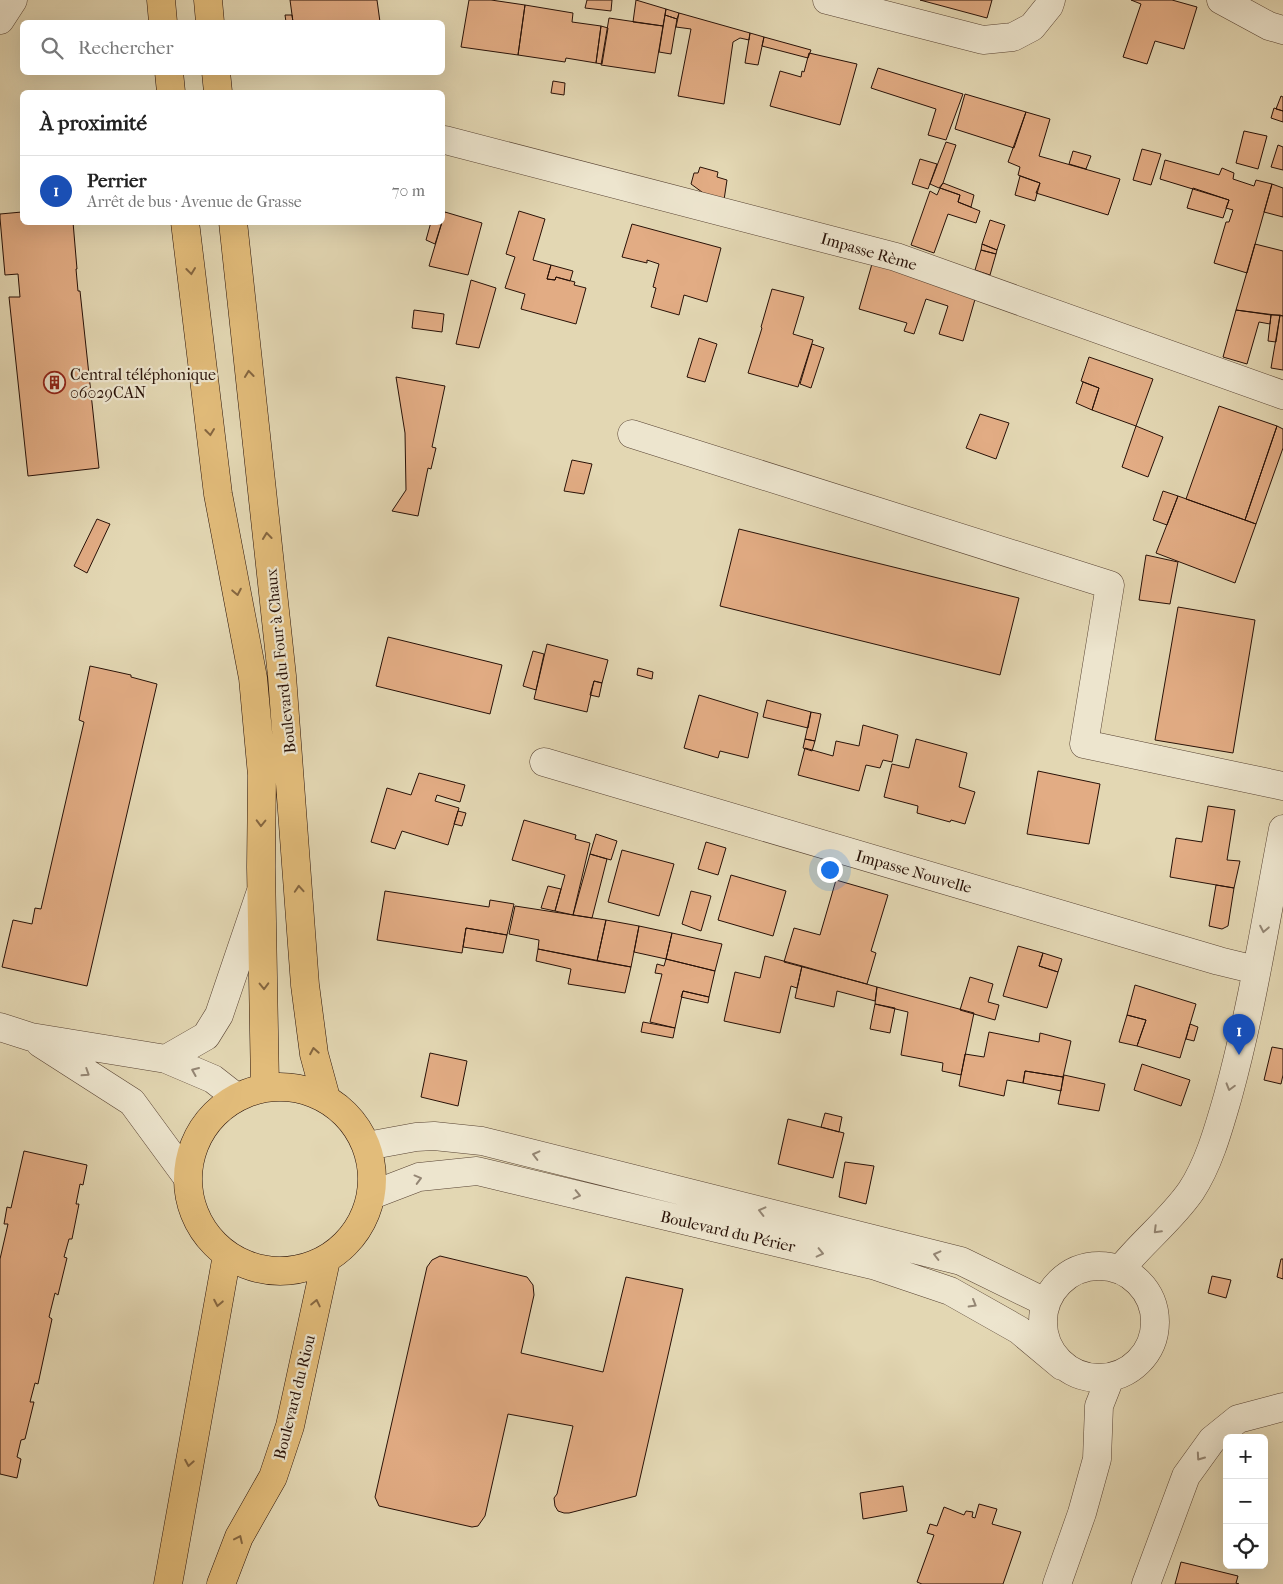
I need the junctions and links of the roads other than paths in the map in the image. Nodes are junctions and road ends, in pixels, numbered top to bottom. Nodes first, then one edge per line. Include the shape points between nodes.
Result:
1 (13, 0) edge
2 (161, 0) edge
3 (208, 0) edge
4 (827, 0) edge
5 (1051, 0) edge
6 (1221, 0) edge
7 (0, 20) edge
8 (163, 20) edge
9 (210, 20) edge
10 (1283, 30) edge
11 (169, 75) edge
12 (216, 75) edge
13 (171, 90) edge
14 (218, 90) edge
15 (446, 140) dead end
16 (185, 225) edge
17 (233, 225) edge
18 (1283, 395) edge
19 (632, 434) dead end
20 (544, 762) dead end
21 (1283, 786) edge
22 (1283, 829) edge
23 (261, 890) junction
24 (1256, 970) junction
25 (0, 1027) edge
26 (31, 1037) junction
27 (166, 1059) junction
28 (265, 1086) junction
29 (236, 1098) junction
30 (326, 1098) junction
31 (367, 1146) junction
32 (187, 1177) junction
33 (372, 1195) junction
34 (227, 1255) junction
35 (326, 1260) junction
36 (1120, 1270) junction
37 (1045, 1302) junction
38 (1062, 1366) junction
39 (1110, 1378) junction
40 (1283, 1406) edge
41 (168, 1584) edge
42 (221, 1584) edge
43 (1057, 1584) edge
44 (1146, 1584) edge

1 - 7 street
2 - 8 main road
3 - 9 main road
4 - 5 street via 982,40 1013,38 1032,27
6 - 10 street
11 - 13 main road
12 - 14 main road
15 - 18 street, Impasse Rème via 896,257
16 -> 23 main road, Boulevard du Four à Chaux via 218,494 253,678 262,775
30 -> 17 main road, Boulevard du Four à Chaux via 314,1054 305,985 282,676
19 - 21 street via 1110,585 1084,744
20 - 24 street, Impasse Nouvelle
22 -> 24 street
23 - 27 street via 219,1015 206,1036
23 -> 28 main road, Boulevard du Four à Chaux
24 -> 36 street via 1239,1055 1218,1130 1203,1168 1191,1190 1166,1221
25 - 26 street
26 - 27 street
26 -> 32 street via 132,1102
29 -> 27 street via 213,1079
28 - 29 main road
28 - 30 main road via 304,1089
29 - 32 main road via 216,1112 200,1130 191,1153
30 - 31 main road via 343,1110
31 - 33 main road via 373,1170
37 -> 31 street, Boulevard du Périer via 962,1261 482,1141 434,1136
32 - 34 main road via 191,1207 205,1234
33 - 35 main road via 365,1218 349,1242
33 -> 38 street, Boulevard du Périer via 419,1178 477,1171 876,1266 950,1291 1019,1330
34 - 35 main road via 250,1266 276,1271 302,1269
34 -> 41 main road
42 -> 35 main road, Boulevard du Riou via 239,1538 274,1477 290,1426
36 - 37 street via 1102,1266 1084,1268 1067,1275
36 - 39 street via 1136,1279 1148,1293 1154,1310 1155,1328 1141,1360
37 - 38 street via 1044,1338
38 - 39 street via 1077,1375 1093,1379
39 - 43 street via 1099,1406 1097,1459
40 -> 44 street via 1238,1419 1212,1440 1186,1476

